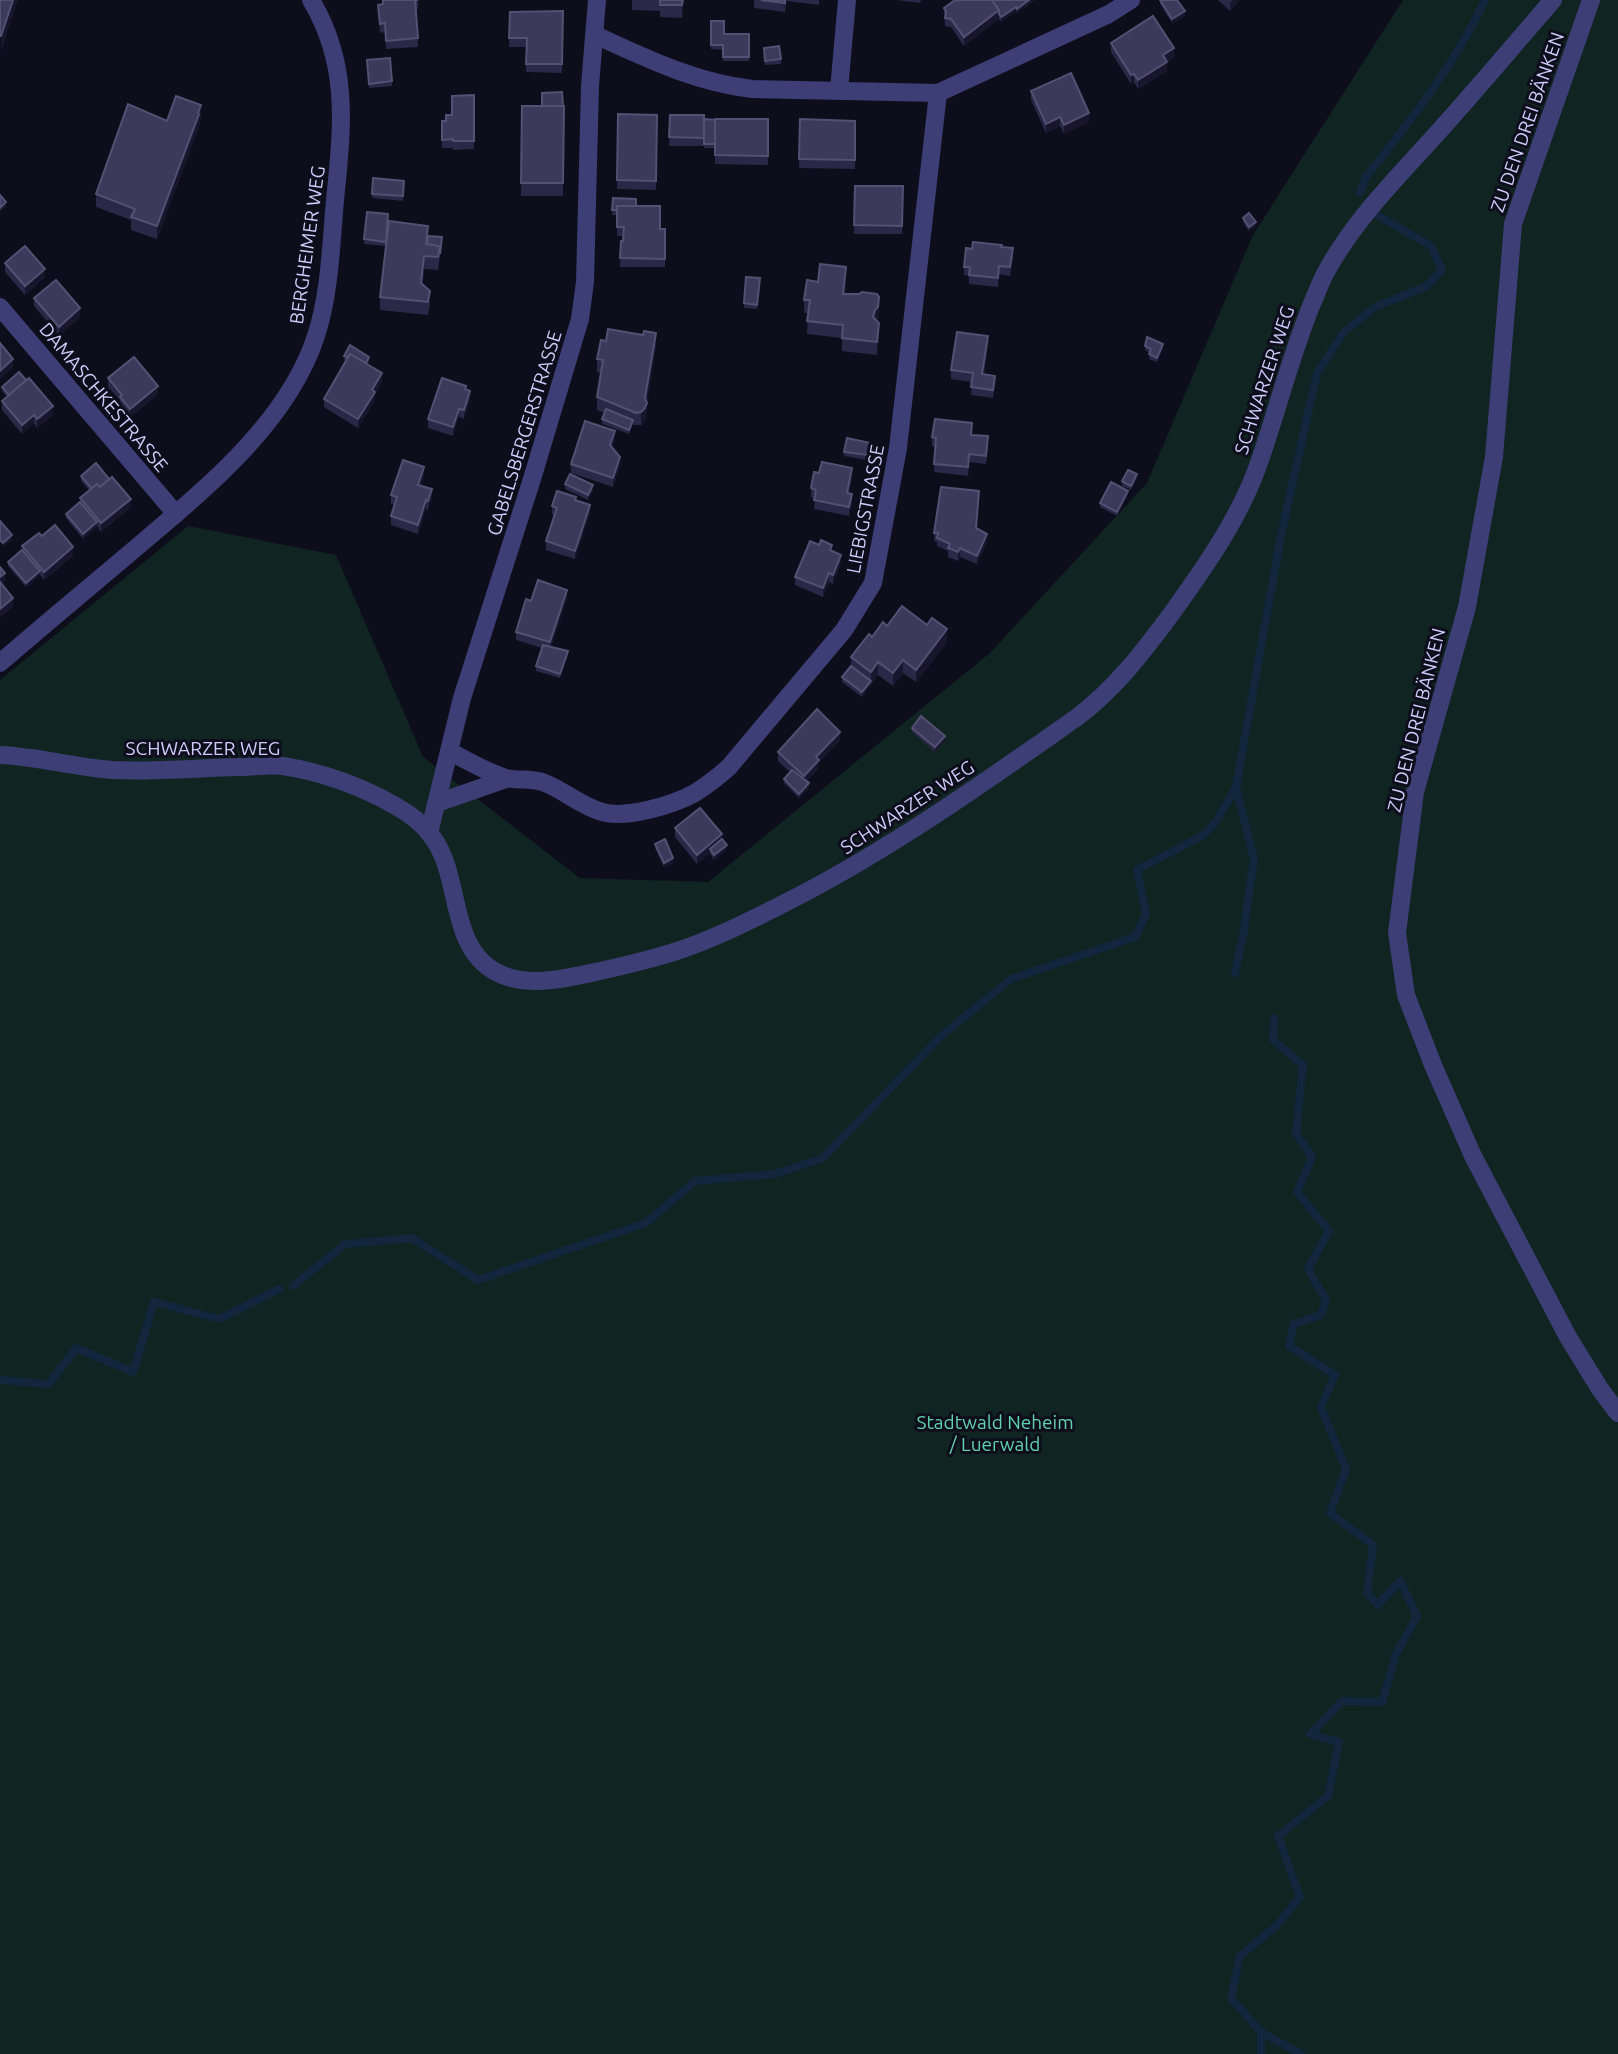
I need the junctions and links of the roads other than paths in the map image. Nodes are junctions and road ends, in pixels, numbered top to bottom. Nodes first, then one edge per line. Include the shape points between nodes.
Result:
1 (311, 0) edge
2 (597, 0) edge
3 (847, 0) edge
4 (1131, 0) edge
5 (1553, 0) edge
6 (1591, 0) edge
7 (595, 35) junction
8 (839, 90) junction
9 (938, 93) junction
10 (0, 307) edge
11 (176, 514) junction
12 (0, 663) edge
13 (450, 752) junction
14 (0, 755) edge
15 (506, 779) junction
16 (437, 803) junction
17 (429, 833) junction
18 (1618, 1413) edge

1 - 11 street, BERGHEIMER WEG via 332,44 342,111 326,290 316,334 303,366 272,415 237,457
2 - 7 street, GABELSBERGERSTRASSE
3 - 8 street
4 - 9 street
5 - 17 street, SCHWARZER WEG via 1362,216 1325,273 1300,333 1251,487 1232,523 1139,658 1110,691 1076,718 896,842 810,891 681,950 584,974 521,981 499,974 479,960 463,930 444,859
6 - 18 street, ZU DEN DREI BÄNKEN via 1513,225 1494,457 1467,607 1415,792 1397,933 1406,995 1472,1156 1568,1337
7 - 8 street via 711,82 752,89
7 - 13 street, GABELSBERGERSTRASSE via 580,319 462,698
8 - 9 street
9 - 15 street, LIEBIGSTRASSE via 898,448 873,583 861,606 729,767 692,794 648,810 604,813 546,783
10 - 11 street, DAMASCHKESTRASSE
11 - 12 street, BERGHEIMER WEG
13 - 15 street, LIEBIGSTRASSE
13 - 16 street, GABELSBERGERSTRASSE
14 - 17 street, SCHWARZER WEG via 111,770 281,766 367,790 413,816
15 - 16 street, LIEBIGSTRASSE
16 - 17 street, GABELSBERGERSTRASSE

